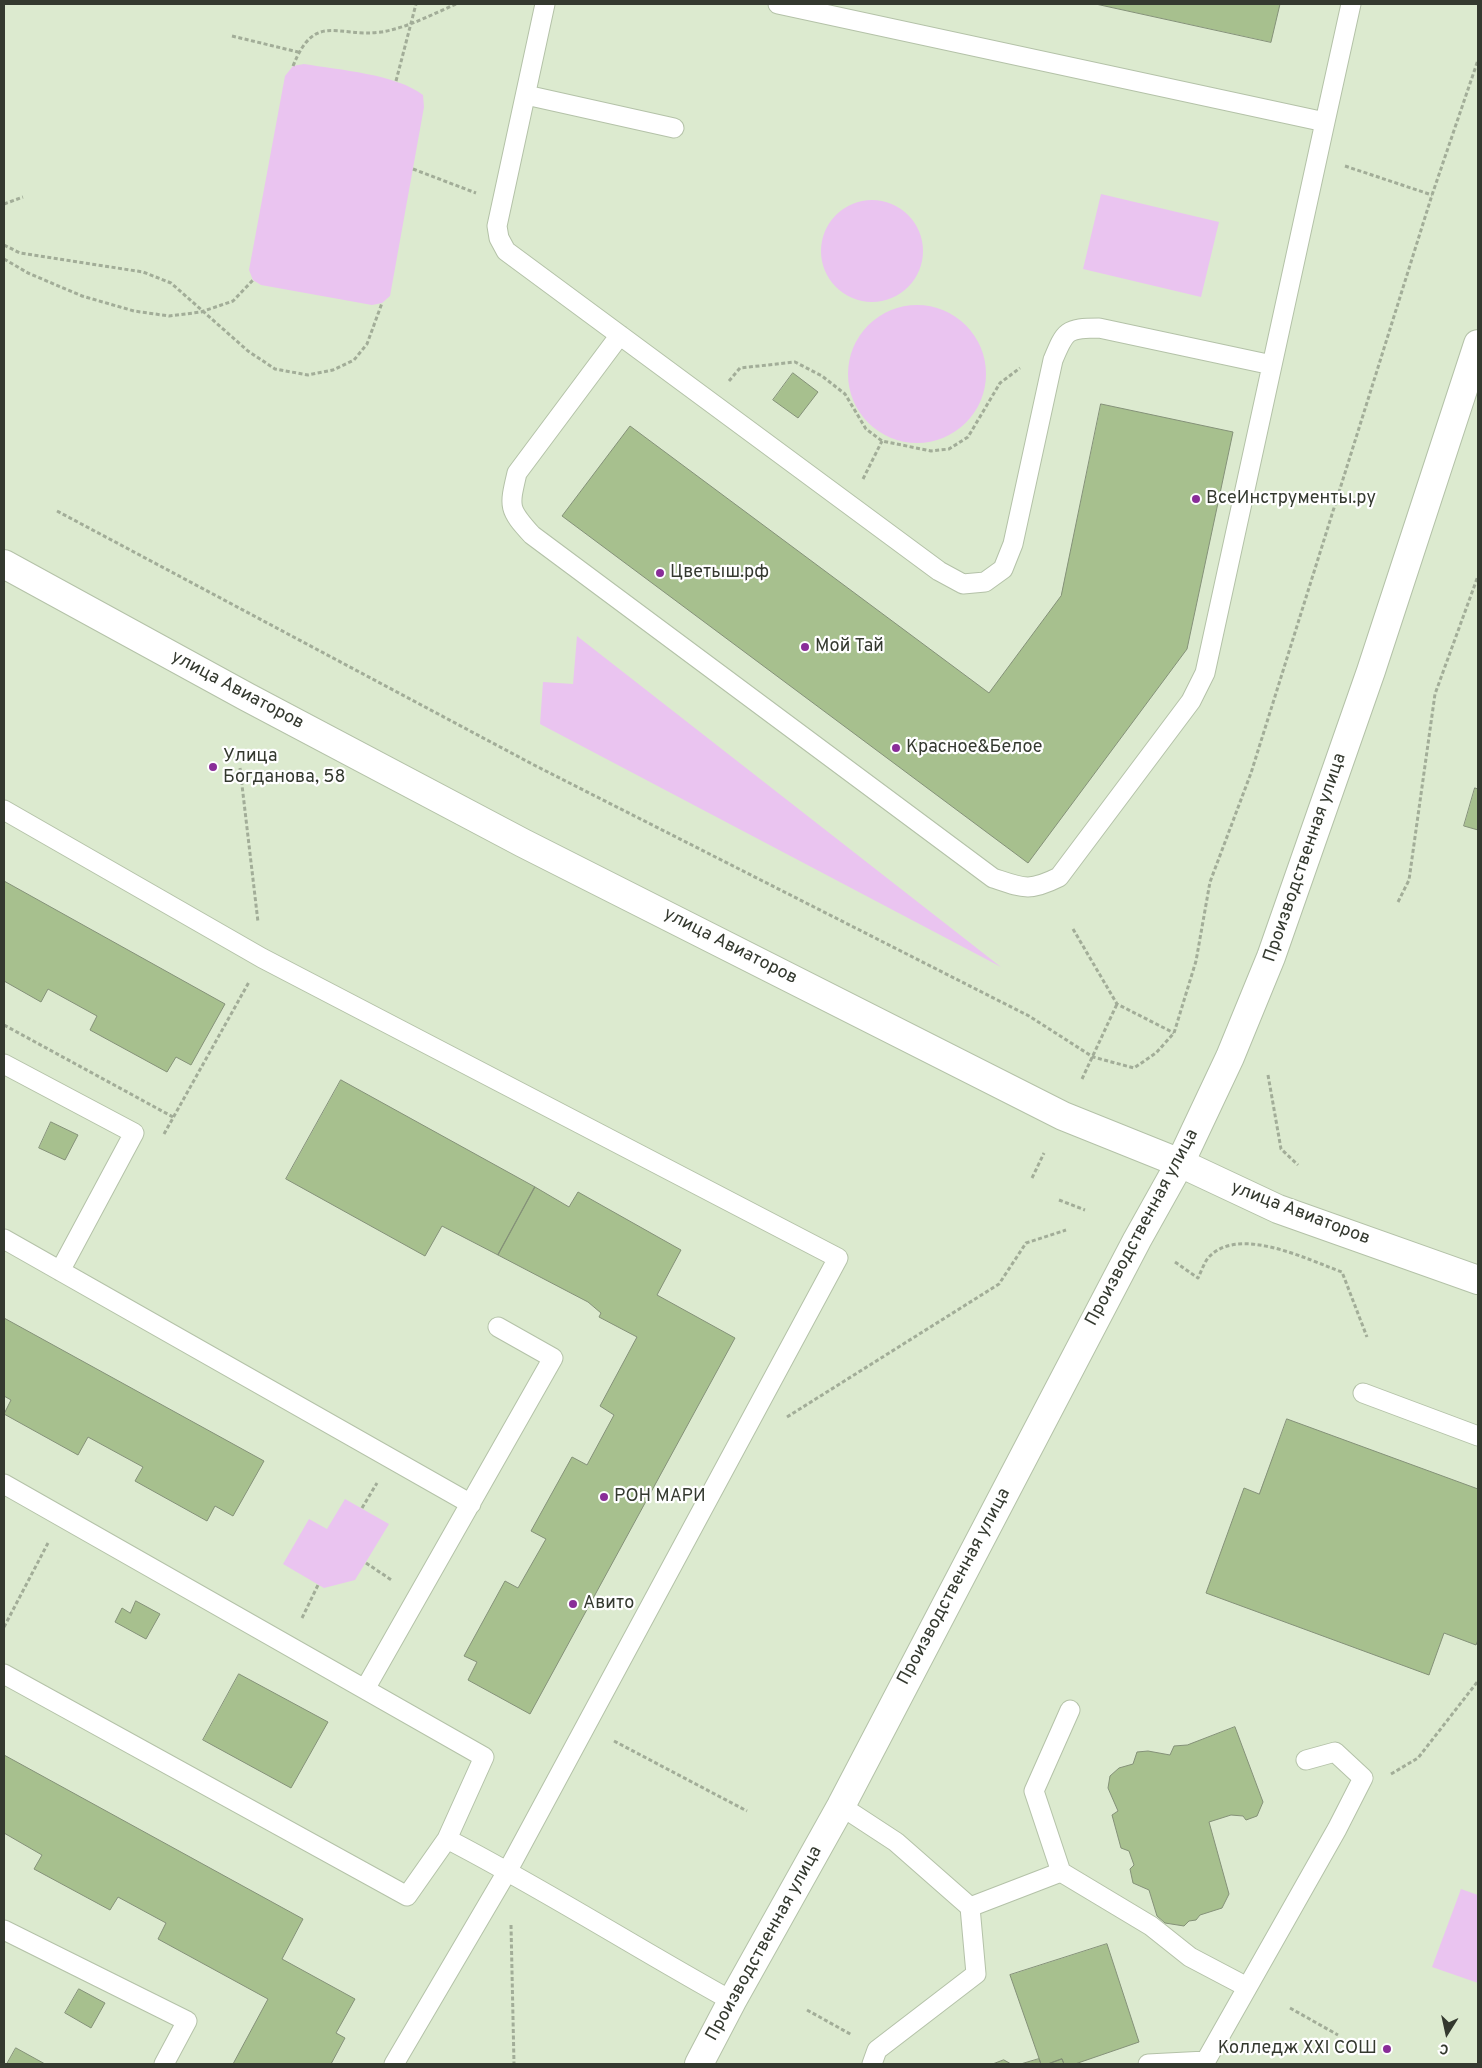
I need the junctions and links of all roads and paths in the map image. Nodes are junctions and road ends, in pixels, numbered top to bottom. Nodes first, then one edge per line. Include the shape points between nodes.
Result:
1 (416, 4) edge
2 (456, 4) edge
3 (545, 4) edge
4 (778, 4) edge
5 (1351, 4) edge
6 (412, 23) junction
7 (232, 36) dead end
8 (298, 52) junction
9 (1478, 60) edge
10 (293, 66) dead end
11 (396, 81) dead end
12 (526, 95) junction
13 (1325, 122) junction
14 (674, 128) dead end
15 (1344, 166) dead end
16 (413, 169) dead end
17 (1432, 195) junction
18 (23, 197) dead end
19 (502, 202) junction
20 (4, 204) edge
21 (4, 245) edge
22 (4, 259) edge
23 (253, 280) dead end
24 (382, 304) dead end
25 (201, 312) junction
26 (620, 335) junction
27 (1478, 344) edge
28 (1053, 360) junction
29 (1272, 365) junction
30 (711, 402) junction
31 (882, 441) junction
32 (850, 505) junction
33 (57, 511) dead end
34 (4, 564) edge
35 (1478, 576) edge
36 (240, 768) dead end
37 (4, 810) edge
38 (1398, 902) dead end
39 (1073, 929) dead end
40 (262, 958) junction
41 (1117, 1004) junction
42 (4, 1025) edge
43 (1174, 1033) junction
44 (1093, 1057) junction
45 (4, 1064) edge
46 (1268, 1075) dead end
47 (1082, 1079) dead end
48 (174, 1117) junction
49 (159, 1142) dead end
50 (1044, 1153) dead end
51 (1180, 1163) junction
52 (1298, 1165) dead end
53 (1032, 1178) dead end
54 (1059, 1200) dead end
55 (1085, 1210) dead end
56 (1066, 1230) dead end
57 (4, 1239) edge
58 (1175, 1262) dead end
59 (60, 1271) junction
60 (1478, 1280) edge
61 (498, 1327) dead end
62 (1367, 1337) dead end
63 (1363, 1393) dead end
64 (785, 1418) dead end
65 (1478, 1436) edge
66 (380, 1479) dead end
67 (4, 1484) edge
68 (471, 1504) junction
69 (362, 1508) dead end
70 (62, 1518) junction
71 (366, 1563) dead end
72 (396, 1583) dead end
73 (318, 1585) dead end
74 (302, 1618) dead end
75 (4, 1627) edge
76 (4, 1674) edge
77 (1478, 1681) edge
78 (365, 1689) junction
79 (1070, 1710) dead end
80 (614, 1741) dead end
81 (1306, 1760) dead end
82 (1363, 1778) junction
83 (841, 1806) junction
84 (746, 1811) dead end
85 (447, 1838) junction
86 (508, 1870) junction
87 (1061, 1872) junction
88 (970, 1907) junction
89 (4, 1930) edge
90 (1247, 1987) junction
91 (732, 2000) junction
92 (1290, 2008) dead end
93 (807, 2010) dead end
94 (1338, 2036) dead end
95 (874, 2057) edge
96 (1205, 2062) edge
97 (164, 2064) edge
98 (394, 2064) edge
99 (514, 2064) edge
100 (700, 2064) edge
101 (1148, 2064) edge

1 - 6 path
2 - 6 path
3 - 12 lane
4 - 13 lane
5 - 13 lane
6 - 8 path via 381,32 323,30 307,39
6 - 11 path
7 - 8 path
8 - 10 path
9 - 17 path
12 - 14 lane
12 - 19 lane
13 - 29 lane
15 - 17 path
16 - 19 path
17 - 43 path via 1251,773 1210,882 1196,961
18 - 20 path
19 - 26 lane via 497,226 506,251
21 - 25 path via 20,253 143,272 171,283
22 - 25 path via 82,296 134,311 169,316
23 - 25 path via 233,301
24 - 25 path via 367,344 354,360 333,370 308,375 275,369
26 - 29 lane via 518,473 511,500 516,517 540,541 993,878 1023,888 1042,885 1059,877 1199,686 1210,654
26 - 30 lane
27 - 51 main road, Производственная улица via 1368,680 1271,957 1230,1057
28 - 29 lane via 1063,337 1078,328 1099,328
28 - 31 path via 1026,364 1000,383 968,437 949,449 931,451
28 - 32 lane via 1012,544 1003,569 985,582 963,584 939,571
30 - 31 path via 740,368 795,362 822,376 845,394 866,429
30 - 32 lane
31 - 32 path
33 - 44 path via 534,764 1029,1016
34 - 51 main road, улица Авиаторов via 540,852 1063,1116
35 - 38 path via 1435,694 1409,880
36 - 40 path
37 - 40 lane
39 - 41 path
40 - 48 path
40 - 86 lane via 838,1258
41 - 43 path
41 - 44 path
42 - 48 path
43 - 44 path via 1156,1053 1134,1068
44 - 47 path
45 - 59 lane via 134,1133
46 - 52 path via 1281,1149
48 - 49 path
50 - 53 path
51 - 60 main road, улица Авиаторов via 1278,1209
51 - 83 main road, Производственная улица via 1132,1248
54 - 55 path
56 - 64 path via 1026,1243 999,1284
57 - 59 lane
58 - 62 path via 1198,1278 1208,1258 1224,1247 1266,1245 1342,1272
59 - 68 lane
61 - 68 lane via 553,1358
63 - 65 lane
66 - 69 path
67 - 70 lane
68 - 78 lane
70 - 75 path
70 - 78 lane
71 - 72 path
73 - 74 path
76 - 85 lane via 407,1896
77 - 82 path via 1418,1758 1386,1776
78 - 85 lane via 484,1757
79 - 87 lane via 1034,1791
80 - 84 path
81 - 82 lane via 1336,1752
82 - 90 lane
83 - 88 lane via 896,1842
83 - 91 main road, Производственная улица
85 - 86 lane
86 - 91 lane
86 - 98 lane
86 - 99 path
87 - 88 lane
87 - 90 lane via 1151,1926 1190,1957
88 - 95 lane via 976,1974
89 - 97 lane via 188,2021
90 - 96 lane
91 - 100 main road, Производственная улица
92 - 94 path
93 - 95 path
96 - 101 lane

